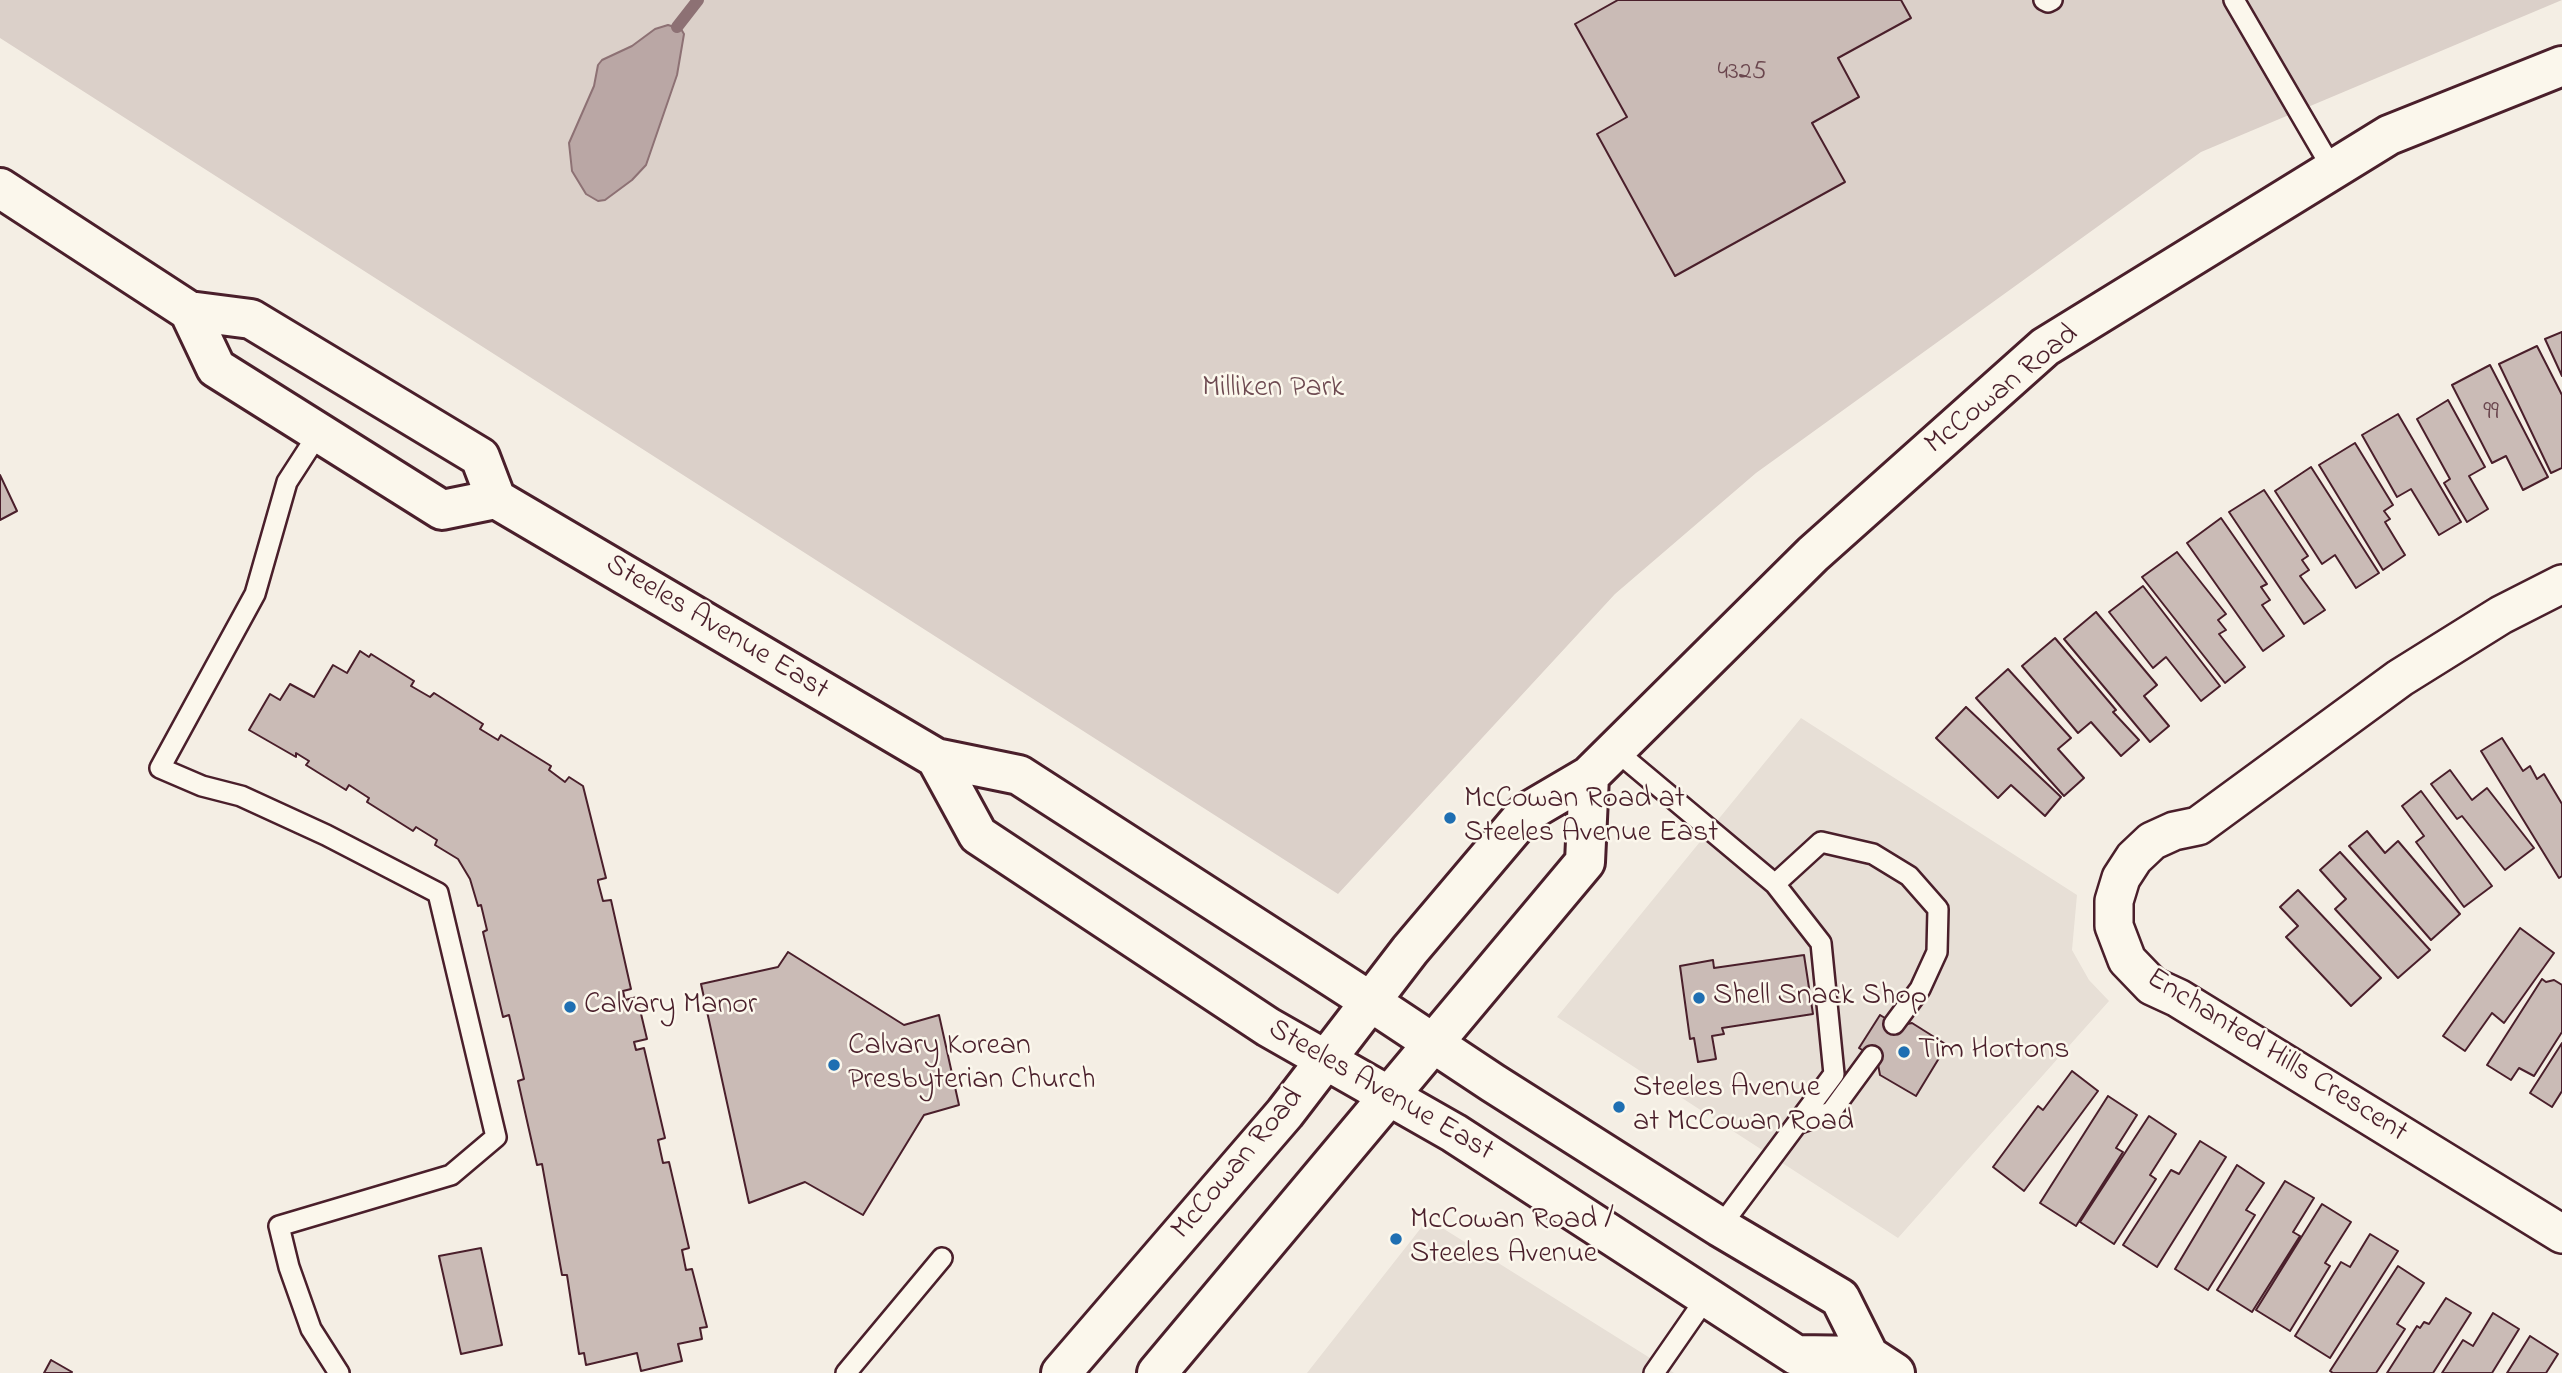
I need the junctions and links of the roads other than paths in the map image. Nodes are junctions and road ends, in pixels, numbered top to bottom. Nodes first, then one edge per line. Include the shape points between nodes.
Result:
1 (2043, 0) edge
2 (2052, 0) edge
3 (2234, 0) edge
4 (2562, 66) edge
5 (2333, 170) junction
6 (0, 188) edge
7 (189, 311) junction
8 (320, 432) junction
9 (496, 499) junction
10 (2562, 584) edge
11 (1615, 750) junction
12 (936, 758) junction
13 (1589, 776) junction
14 (1775, 884) junction
15 (1371, 1002) junction
16 (1894, 1024) dead end
17 (1434, 1042) junction
18 (1872, 1056) dead end
19 (1327, 1060) junction
20 (1390, 1096) junction
21 (1797, 1124) junction
22 (1720, 1227) junction
23 (2562, 1234) edge
24 (942, 1258) dead end
25 (1706, 1298) junction
26 (1882, 1364) edge
27 (339, 1373) edge
28 (846, 1373) edge
29 (1061, 1373) edge
30 (1157, 1373) edge
31 (1654, 1373) edge

1 - 2 lane
3 - 5 lane
4 - 5 main road, McCowan Road via 2389,135
5 - 11 main road, McCowan Road via 2045,348 1813,554
6 - 7 main road
7 - 8 main road via 216,368
7 - 9 main road via 251,319 480,457
8 - 9 main road via 442,510
8 - 27 lane via 287,482 255,594 160,768 253,802 438,893 496,1137 451,1175 279,1226 311,1329
9 - 12 main road, Steeles Avenue East
10 - 23 street, Enchanted Hills Crescent via 2501,615 2400,678 2198,827 2152,841 2121,878 2114,926 2127,960 2152,986
11 - 13 main road, McCowan Road
11 - 14 lane
12 - 15 main road, Steeles Avenue East via 1019,775
12 - 19 main road, Steeles Avenue East via 978,835 1268,1027
13 - 15 main road, McCowan Road via 1526,813
13 - 17 main road via 1585,862
14 - 16 lane via 1821,842 1873,854 1909,876 1938,909 1937,952 1920,989
14 - 21 lane via 1821,943 1834,1074
15 - 17 main road, Steeles Avenue East
15 - 19 main road, McCowan Road
17 - 20 main road
17 - 22 main road, Steeles Avenue East
18 - 21 lane via 1831,1112
19 - 20 main road, Steeles Avenue East
19 - 29 main road, McCowan Road
20 - 25 main road, Steeles Avenue East via 1454,1132
20 - 30 main road
21 - 22 lane
22 - 26 main road, Steeles Avenue East via 1840,1298
24 - 28 lane
25 - 26 main road, Steeles Avenue East via 1796,1355
25 - 31 lane

